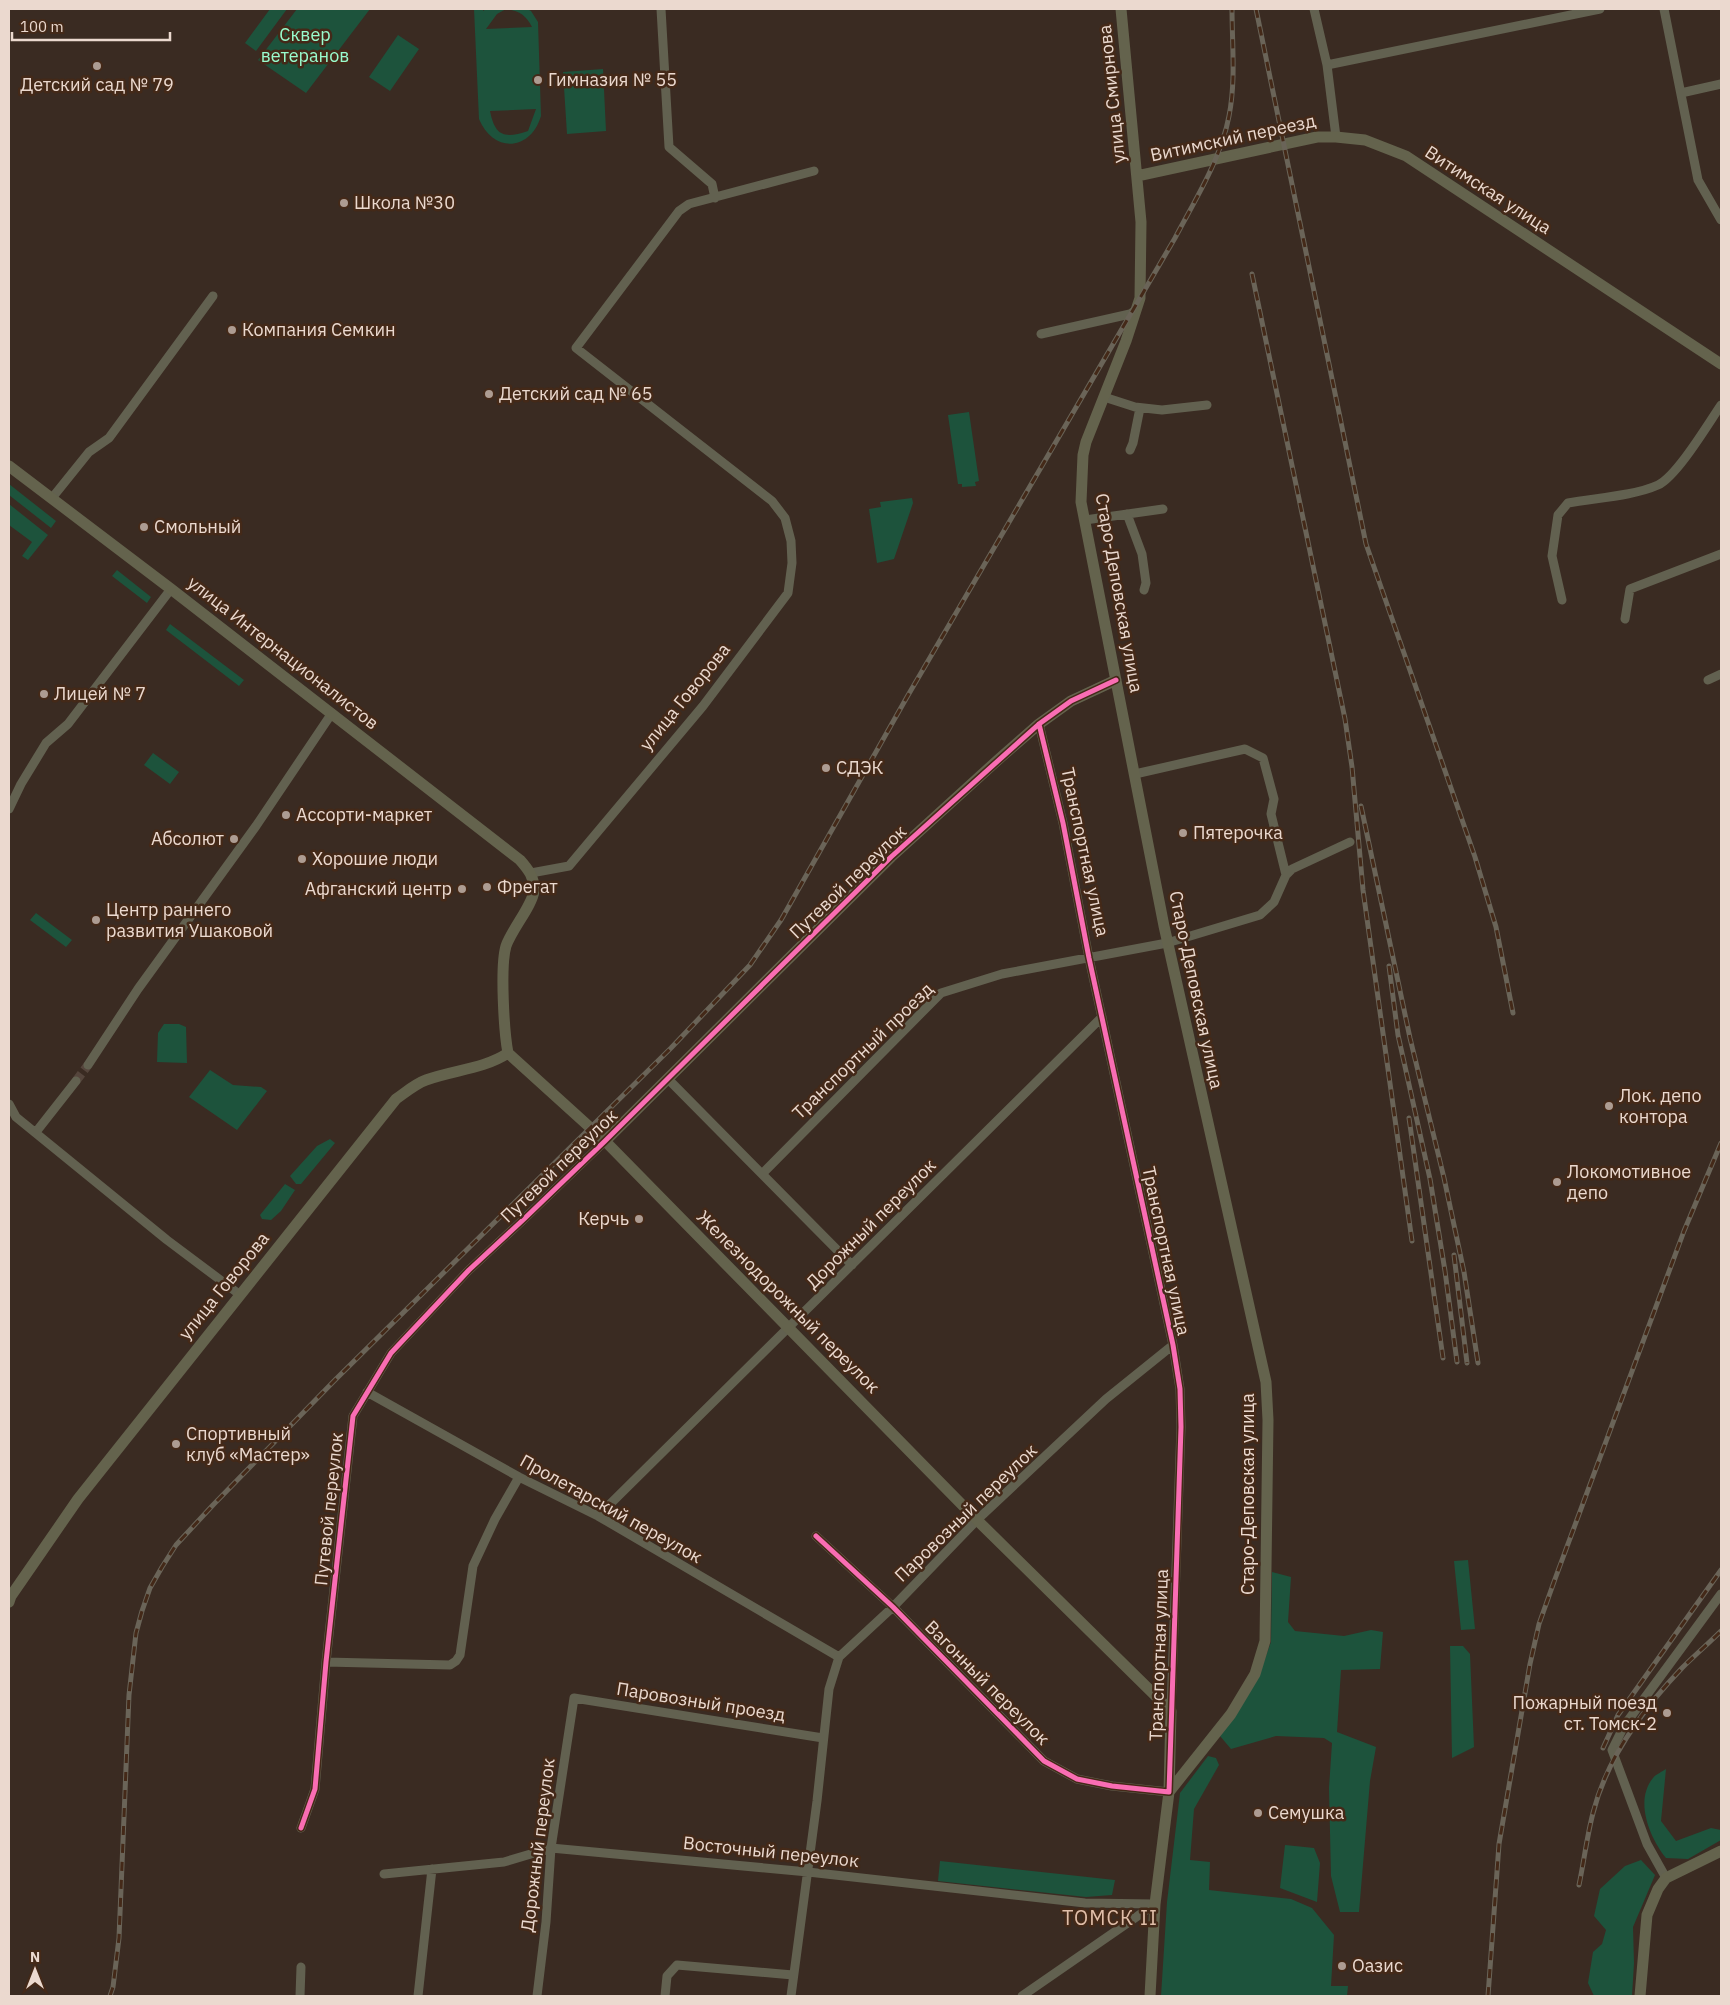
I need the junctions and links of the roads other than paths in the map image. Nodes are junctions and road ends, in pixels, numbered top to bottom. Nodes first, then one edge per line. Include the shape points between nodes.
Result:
1 (661, 9) edge
2 (1121, 9) edge
3 (1314, 9) edge
4 (1600, 9) edge
5 (1664, 9) edge
6 (1326, 65) junction
7 (1721, 84) edge
8 (1681, 93) junction
9 (1336, 137) junction
10 (814, 171) dead end
11 (1137, 176) junction
12 (714, 198) junction
13 (1721, 219) edge
14 (213, 296) dead end
15 (1136, 310) junction
16 (1041, 334) dead end
17 (1721, 364) edge
18 (1104, 397) junction
19 (1207, 405) dead end
20 (1721, 405) edge
21 (1140, 408) junction
22 (1130, 450) dead end
23 (9, 466) edge
24 (52, 498) junction
25 (1163, 509) dead end
26 (1127, 514) junction
27 (1085, 520) junction
28 (1721, 554) edge
29 (171, 589) junction
30 (1144, 590) dead end
31 (1562, 600) dead end
32 (1625, 619) dead end
33 (1721, 674) edge
34 (1116, 680) junction
35 (1708, 680) dead end
36 (332, 714) junction
37 (1039, 724) junction
38 (1134, 774) junction
39 (9, 809) edge
40 (1350, 842) dead end
41 (531, 873) junction
42 (1286, 875) junction
43 (1167, 942) junction
44 (1089, 958) junction
45 (1102, 1018) junction
46 (508, 1053) junction
47 (88, 1065) tunnel mouth
48 (668, 1079) junction
49 (76, 1081) tunnel mouth
50 (9, 1104) edge
51 (36, 1132) junction
52 (605, 1141) junction
53 (763, 1173) junction
54 (852, 1265) junction
55 (239, 1294) junction
56 (790, 1328) junction
57 (1173, 1345) junction
58 (367, 1392) junction
59 (520, 1477) junction
60 (598, 1516) junction
61 (977, 1520) junction
62 (816, 1536) dead end
63 (1721, 1594) edge
64 (9, 1598) edge
65 (893, 1607) junction
66 (839, 1657) junction
67 (326, 1662) junction
68 (574, 1698) joint
69 (1171, 1712) junction
70 (823, 1738) junction
71 (1169, 1792) junction
72 (301, 1828) dead end
73 (551, 1848) junction
74 (1721, 1851) edge
75 (432, 1869) junction
76 (808, 1872) junction
77 (384, 1874) dead end
78 (1666, 1878) junction
79 (1156, 1904) junction
80 (301, 1967) dead end
81 (793, 1975) junction
82 (300, 1996) edge
83 (418, 1996) edge
84 (537, 1996) edge
85 (664, 1996) edge
86 (791, 1996) edge
87 (1022, 1996) edge
88 (1150, 1996) edge
89 (1640, 1996) edge

1 - 12 street via 669,147 712,184
2 - 11 street, улица Смирнова
3 - 6 street
4 - 6 street
5 - 8 street
6 - 9 street
7 - 8 street
8 - 13 street via 1698,180
9 - 11 street, Витимский переезд via 1317,137
9 - 17 street, Витимская улица via 1366,140 1406,156
10 - 12 street
11 - 15 street, Старо-Деповская улица via 1142,222 1142,270
12 - 41 street, улица Говорова via 689,204 679,211 576,348 772,501 785,518 791,541 788,592 703,706 569,866
14 - 24 street via 109,438 89,452
15 - 16 street
15 - 18 street, Старо-Деповская улица
18 - 21 street
18 - 27 street, Старо-Деповская улица via 1083,455
19 - 21 street via 1162,410
20 - 31 street via 1673,473 1659,485 1568,503 1558,515 1552,556
21 - 22 street
23 - 24 street, улица Интернационалистов
24 - 29 street, улица Интернационалистов
25 - 26 street
26 - 27 street
26 - 30 street via 1142,554
27 - 34 street, Старо-Деповская улица
28 - 32 street via 1630,589
29 - 36 street, улица Интернационалистов
29 - 39 street via 68,724 46,743
33 - 35 street
34 - 37 street, Путевой переулок via 1071,701
34 - 38 street, Старо-Деповская улица
36 - 41 street, улица Интернационалистов via 520,860
36 - 47 street
37 - 44 street, Транспортная улица via 1063,823
37 - 48 street, Путевой переулок via 891,857
38 - 42 street via 1245,749 1263,758 1274,799 1271,814
38 - 43 street, Старо-Деповская улица
40 - 42 street via 1292,869
41 - 46 street via 534,891 506,948 504,995
42 - 43 street, Транспортный проезд via 1274,902 1260,915
43 - 44 street, Транспортный проезд
43 - 71 street, Старо-Деповская улица via 1266,1382 1268,1420 1265,1641 1255,1674 1231,1714
44 - 45 street, Транспортная улица
44 - 53 street, Транспортный проезд via 1002,974 941,993
45 - 54 street, Дорожный переулок
45 - 57 street, Транспортная улица
46 - 52 street, Железнодорожный переулок
46 - 55 street, улица Говорова via 496,1061 425,1080 396,1099
48 - 52 street, Путевой переулок
48 - 53 street
49 - 51 street
50 - 51 street via 16,1117
51 - 55 street via 167,1240
52 - 56 street, Железнодорожный переулок
52 - 58 street, Путевой переулок via 469,1270 391,1353
53 - 54 street
54 - 56 street, Дорожный переулок
55 - 64 street, улица Говорова via 78,1499
56 - 60 street, Дорожный переулок
56 - 61 street, Железнодорожный переулок
57 - 61 street, Паровозный переулок via 1106,1399
57 - 69 street, Транспортная улица via 1180,1389 1181,1427
58 - 59 street, Пролетарский переулок
58 - 67 street, Путевой переулок via 353,1416
59 - 60 street, Пролетарский переулок
59 - 67 street via 473,1566 460,1655 456,1661 450,1665
60 - 66 street, Пролетарский переулок
61 - 65 street, Паровозный переулок
61 - 69 street, Железнодорожный переулок
62 - 65 street, Вагонный переулок
63 - 78 street via 1624,1726 1612,1750 1647,1844
65 - 66 street, Паровозный переулок
65 - 71 street, Вагонный переулок via 1044,1761 1077,1779
66 - 70 street, Паровозный переулок via 829,1689
67 - 72 street, Путевой переулок via 315,1789
68 - 70 street, Паровозный проезд
68 - 73 street, Дорожный переулок
69 - 71 street, Транспортная улица
70 - 76 street, Паровозный переулок
71 - 79 street, Транспортная улица
73 - 75 street, Восточный переулок via 504,1862
73 - 76 street, Восточный переулок
73 - 84 street, Дорожный переулок
74 - 78 street
75 - 77 street, Восточный переулок
75 - 83 street
76 - 79 street, Восточный переулок via 1085,1903
76 - 81 street, Паровозный переулок
78 - 89 street via 1651,1903 1648,1915
79 - 87 street
79 - 88 street, Транспортная улица
80 - 82 street
81 - 85 street via 677,1965 667,1976
81 - 86 street, Паровозный переулок

